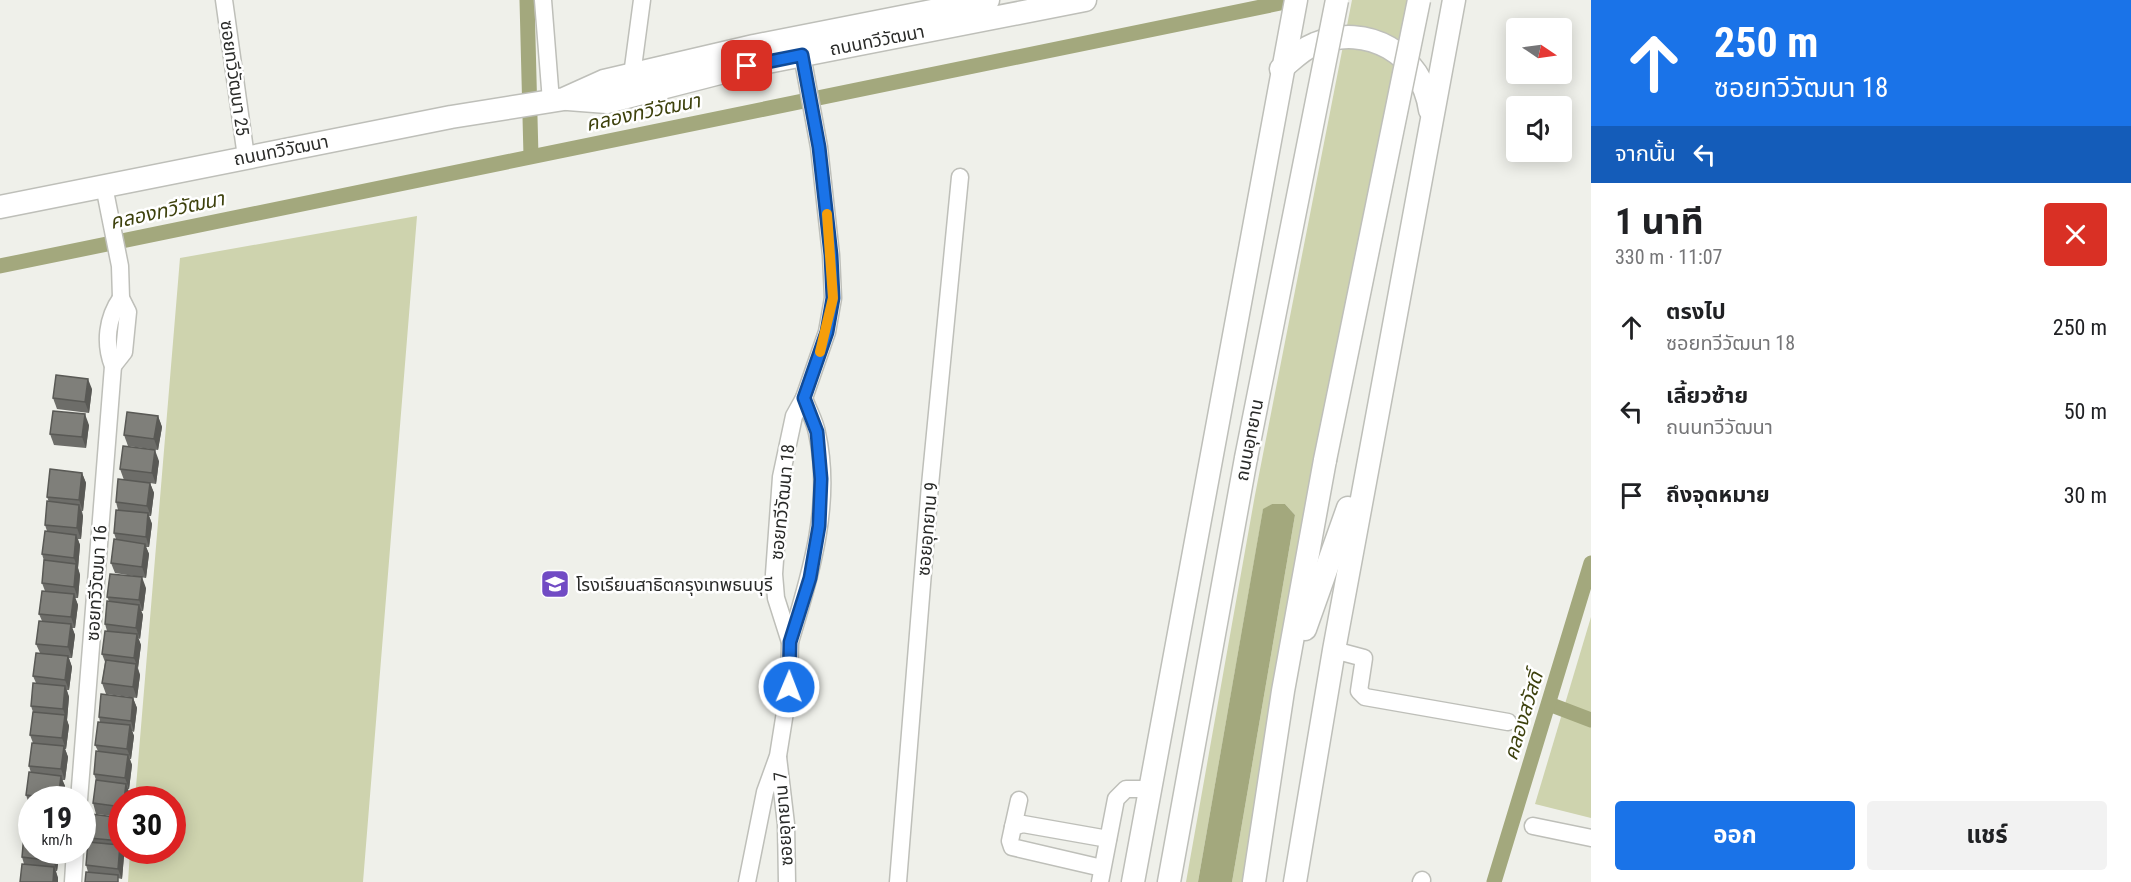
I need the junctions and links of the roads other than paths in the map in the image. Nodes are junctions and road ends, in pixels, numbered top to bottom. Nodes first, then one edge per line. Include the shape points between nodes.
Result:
1 (224, 0) edge
2 (543, 0) edge
3 (642, 0) edge
4 (988, 0) edge
5 (1085, 0) edge
6 (1296, 0) edge
7 (1337, 0) edge
8 (1419, 0) edge
9 (1454, 0) edge
10 (912, 7) edge
11 (802, 55) junction
12 (1284, 59) junction
13 (633, 75) junction
14 (543, 102) junction
15 (1431, 117) junction
16 (246, 157) junction
17 (960, 177) dead end
18 (104, 186) junction
19 (0, 207) edge
20 (804, 398) junction
21 (1371, 444) junction
22 (790, 642) junction
23 (1334, 650) junction
24 (1283, 691) junction
25 (1508, 722) dead end
26 (778, 756) junction
27 (80, 786) edge
28 (1150, 789) junction
29 (1019, 800) dead end
30 (1533, 826) dead end
31 (1013, 827) junction
32 (1591, 838) edge
33 (1108, 839) junction
34 (74, 864) edge
35 (1101, 875) edge
36 (73, 882) edge
37 (747, 882) edge
38 (787, 882) edge
39 (898, 882) edge
40 (1133, 882) edge
41 (1169, 882) edge
42 (1254, 882) edge
43 (1295, 882) edge

1 - 16 street, ซอยทวีวัฒนา 25
2 - 14 street
3 - 13 street
4 - 10 main road, ถนนทวีวัฒนา
5 - 11 main road, ถนนทวีวัฒนา
6 - 12 main road, ถนนอุทยาน
7 - 41 main road, ถนนอุทยาน, bridge via 1246,458
8 - 24 main road, bridge via 1325,460
9 - 15 main road
10 - 13 main road, ถนนทวีวัฒนา
11 - 14 main road, ถนนทวีวัฒนา via 607,102
11 - 20 street, ซอยทวีวัฒนา 18 via 819,147 833,298 827,332
12 - 15 main road via 1341,36 1363,37 1391,47 1414,68 1428,96
12 - 28 main road, ถนนอุทยาน
13 - 14 main road, ถนนทวีวัฒนา
14 - 16 main road, ถนนทวีวัฒนา
15 - 21 main road
16 - 18 main road, ถนนทวีวัฒนา
17 - 39 street, ซอยอุทยาน 9
18 - 19 main road, ถนนทวีวัฒนา
18 - 27 street, ซอยทวีวัฒนา 16 via 120,266 121,298 128,312 124,352 113,366
20 - 22 street, ซอยทวีวัฒนา 18 via 817,432 819,526 810,578
20 - 22 street, ซอยทวีวัฒนา 18 via 789,433 777,520 776,598
21 - 23 main road
21 - 24 main road
22 - 26 street, ซอยทวีวัฒนา 18 via 789,687
23 - 25 street via 1364,658 1359,691 1365,698
23 - 43 main road
24 - 42 main road
26 - 37 street, ซอยทวีวัฒนา 18 via 765,792
26 - 38 street, ซอยอุทยาน 7 via 786,824
28 - 33 street via 1126,789 1120,793
28 - 40 main road, ถนนอุทยาน
29 - 31 street
30 - 32 street
31 - 33 street via 1023,824
31 - 35 street via 1012,847
33 - 35 street
34 - 36 street

